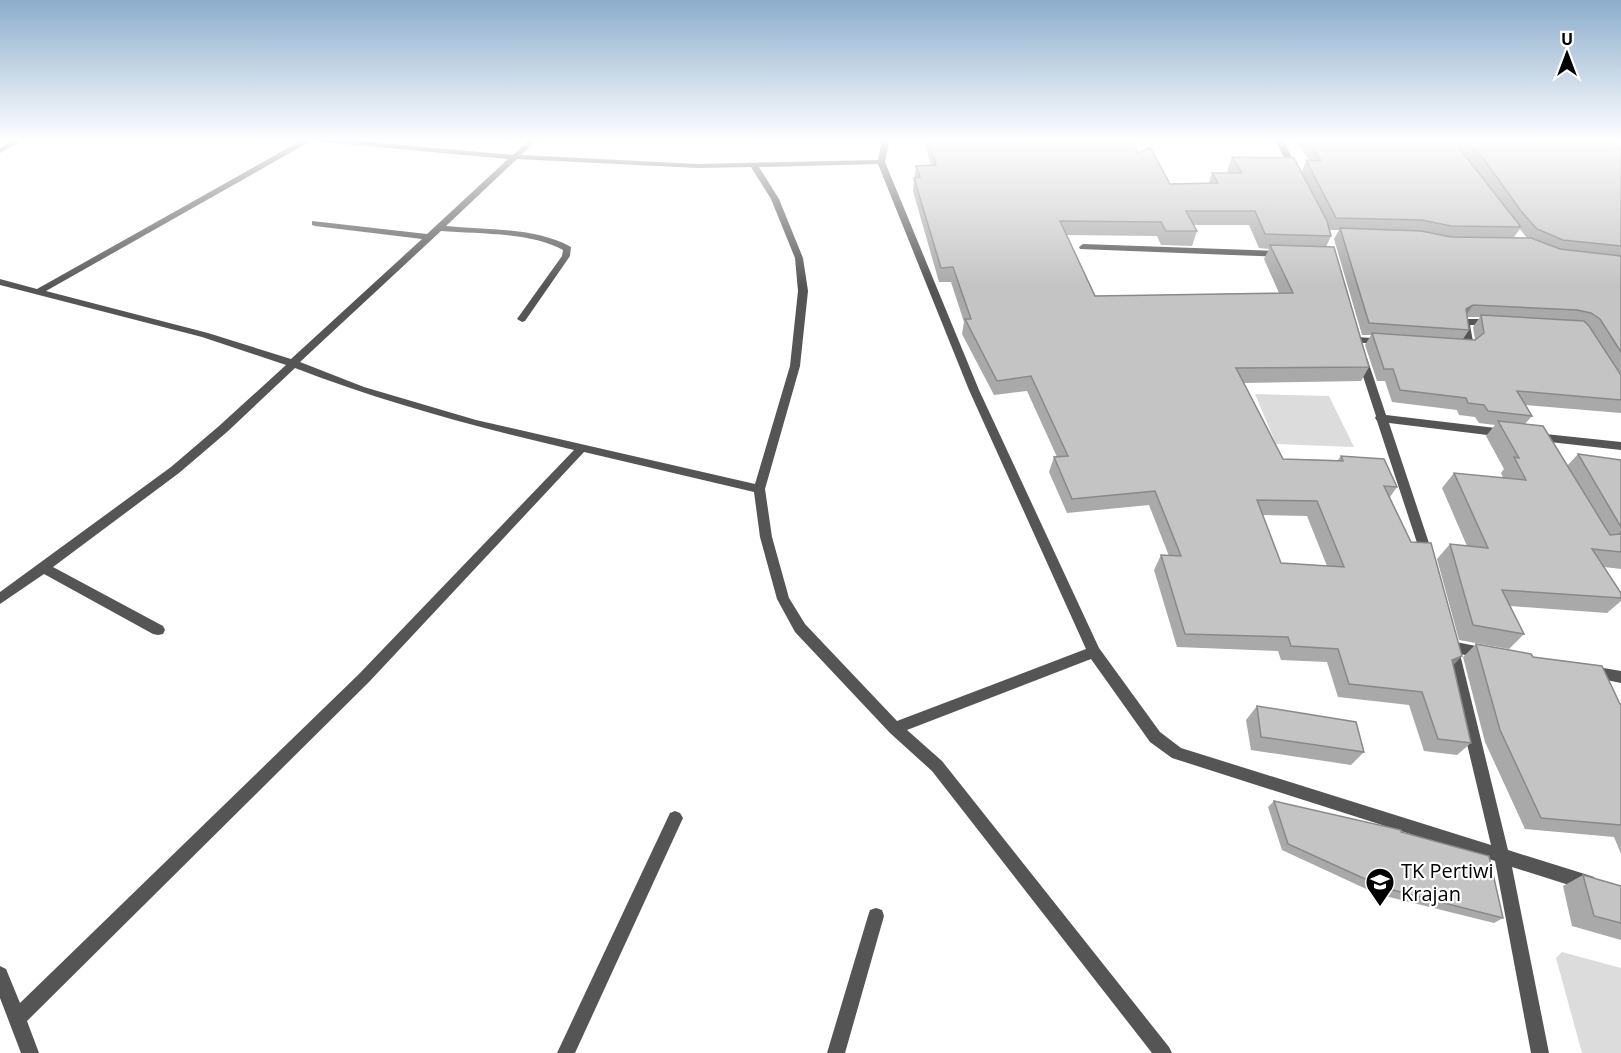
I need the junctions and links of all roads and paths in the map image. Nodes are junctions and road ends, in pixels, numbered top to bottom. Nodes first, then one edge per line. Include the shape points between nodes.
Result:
1 (223, 188) edge
2 (480, 188) edge
3 (768, 188) edge
4 (893, 188) edge
5 (315, 223) dead end
6 (437, 228) junction
7 (428, 237) junction
8 (1083, 247) dead end
9 (1295, 254) edge
10 (0, 282) edge
11 (38, 292) junction
12 (522, 319) dead end
13 (1502, 323) edge
14 (1400, 343) edge
15 (1455, 347) edge
16 (295, 364) junction
17 (1380, 418) junction
18 (1621, 446) edge
19 (582, 448) junction
20 (759, 489) junction
21 (44, 568) junction
22 (1432, 574) edge
23 (0, 599) edge
24 (158, 630) dead end
25 (1094, 652) junction
26 (1496, 655) edge
27 (1573, 669) edge
28 (1621, 677) edge
29 (895, 728) junction
30 (675, 818) dead end
31 (1503, 858) junction
32 (1599, 887) edge
33 (876, 916) dead end
34 (0, 975) edge
35 (17, 1018) junction
36 (30, 1053) edge
37 (566, 1053) edge
38 (836, 1053) edge
39 (1163, 1053) edge
40 (1540, 1053) edge

1 - 11 street
2 - 6 street
3 - 20 street via 800,258 803,291 795,366
4 - 25 street via 974,390
5 - 7 street
6 - 7 street
6 - 12 street via 537,238 558,242 568,249
7 - 16 street
8 - 9 street
10 - 11 street
11 - 16 street via 205,335
13 - 15 street via 1465,322 1469,347
14 - 17 street via 1355,335
16 - 19 street via 360,389 465,420
16 - 21 street via 176,470
17 - 18 street via 1531,439
17 - 22 street
19 - 20 street
19 - 35 street via 364,678
20 - 29 street via 766,537 783,599 794,619
21 - 23 street
21 - 24 street
25 - 29 street
25 - 31 street via 1155,737 1177,753
26 - 31 street via 1450,642
27 - 28 street
29 - 39 street via 937,766
30 - 37 street
31 - 32 street
31 - 40 street
33 - 38 street
34 - 35 street
35 - 36 street

